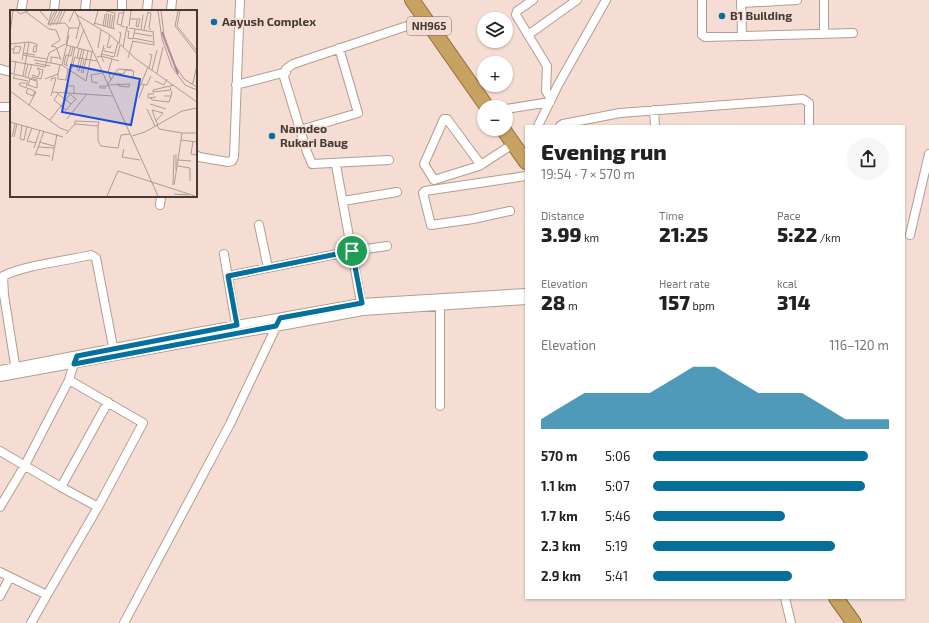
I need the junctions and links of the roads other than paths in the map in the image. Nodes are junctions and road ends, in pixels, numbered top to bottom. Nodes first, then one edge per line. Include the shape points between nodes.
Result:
1 (23, 0) edge
2 (55, 0) edge
3 (86, 0) edge
4 (148, 0) edge
5 (172, 0) edge
6 (240, 0) edge
7 (533, 0) edge
8 (576, 0) edge
9 (606, 0) edge
10 (702, 0) edge
11 (797, 0) edge
12 (824, 0) edge
13 (414, 1) edge
14 (741, 1) edge
15 (21, 10) edge
16 (54, 10) edge
17 (85, 10) edge
18 (147, 10) edge
19 (171, 10) edge
20 (425, 20) junction
21 (824, 33) junction
22 (853, 33) dead end
23 (528, 35) junction
24 (742, 35) junction
25 (339, 48) junction
26 (0, 69) edge
27 (10, 72) edge
28 (286, 72) junction
29 (236, 84) junction
30 (482, 100) edge
31 (550, 100) junction
32 (513, 108) edge
33 (654, 110) junction
34 (538, 125) edge
35 (562, 125) edge
36 (655, 125) edge
37 (809, 125) edge
38 (300, 130) junction
39 (509, 136) edge
40 (522, 153) edge
41 (929, 154) edge
42 (197, 156) edge
43 (389, 160) dead end
44 (336, 165) dead end
45 (481, 165) junction
46 (525, 176) edge
47 (397, 192) dead end
48 (160, 197) edge
49 (343, 202) junction
50 (160, 205) dead end
51 (510, 211) dead end
52 (259, 225) dead end
53 (910, 235) dead end
54 (387, 246) dead end
55 (352, 251) junction
56 (224, 254) dead end
57 (268, 268) junction
58 (228, 276) junction
59 (525, 293) edge
60 (525, 300) edge
61 (440, 302) junction
62 (362, 307) junction
63 (280, 318) junction
64 (276, 326) junction
65 (237, 329) junction
66 (114, 352) junction
67 (76, 360) junction
68 (0, 370) edge
69 (16, 371) junction
70 (0, 377) edge
71 (69, 380) junction
72 (108, 402) junction
73 (440, 406) dead end
74 (0, 451) edge
75 (25, 465) junction
76 (61, 487) junction
77 (0, 507) edge
78 (98, 507) junction
79 (0, 572) edge
80 (10, 577) junction
81 (47, 595) junction
82 (0, 596) edge
83 (785, 599) edge
84 (837, 599) edge
85 (31, 623) edge
86 (124, 623) edge
87 (791, 623) edge
88 (854, 623) edge

1 - 15 street
2 - 16 street
3 - 17 street
4 - 18 street
5 - 19 street
6 - 29 street
7 - 23 street via 516,13 516,18
8 - 23 street
9 - 31 street
10 - 24 street via 703,36
11 - 14 street
12 - 21 street
13 - 20 highway, NH965
14 - 24 street
20 - 25 street
20 - 30 highway, NH965
21 - 22 street
21 - 24 street
23 - 31 street via 547,66 546,91
25 - 28 street via 293,64
25 - 38 street via 358,113
26 - 27 street
28 - 29 street
28 - 38 street via 284,77
29 - 42 street via 232,161
31 - 32 street
31 - 34 street
33 - 35 street via 620,113
33 - 36 street
33 - 37 street via 803,98 808,103
38 - 43 street via 312,164
39 - 40 highway
40 - 45 street
41 - 53 street
44 - 49 street
45 - 45 street via 433,178 424,164 444,119 447,119
46 - 51 street via 423,193 431,225
47 - 49 street
48 - 50 street
49 - 55 street
52 - 57 street
54 - 55 street
55 - 57 street
55 - 62 street
56 - 58 street
57 - 58 street
58 - 65 street
59 - 61 street
60 - 61 street
61 - 62 street
61 - 73 street
62 - 63 street
62 - 64 street
63 - 64 street
63 - 65 street
64 - 65 street
64 - 86 street via 230,424
65 - 66 street
66 - 67 street
66 - 69 street via 96,258 91,255 3,276
67 - 69 street
67 - 71 street
68 - 69 street
69 - 70 street
71 - 72 street
71 - 75 street
72 - 76 street
72 - 78 street via 143,423
74 - 75 street
75 - 76 street
75 - 77 street
76 - 78 street
78 - 81 street
79 - 80 street
80 - 81 street
80 - 82 street
81 - 85 street
83 - 87 street
84 - 88 highway

